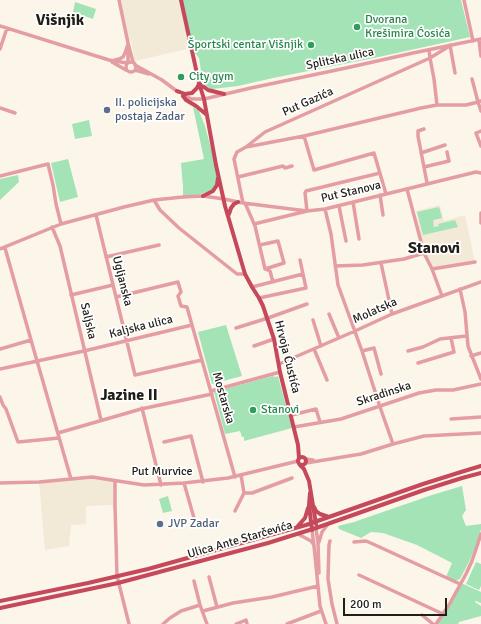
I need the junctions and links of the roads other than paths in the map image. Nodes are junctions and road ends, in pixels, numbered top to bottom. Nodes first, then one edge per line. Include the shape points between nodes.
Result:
1 (119, 0) edge
2 (181, 0) edge
3 (464, 0) edge
4 (0, 26) edge
5 (7, 28) junction
6 (480, 39) edge
7 (473, 41) junction
8 (128, 43) junction
9 (450, 46) junction
10 (0, 49) edge
11 (429, 50) junction
12 (481, 56) edge
13 (430, 58) junction
14 (109, 60) junction
15 (128, 63) junction
16 (134, 64) junction
17 (126, 70) junction
18 (135, 70) junction
19 (455, 72) dead end
20 (156, 76) junction
21 (472, 79) dead end
22 (199, 84) junction
23 (178, 91) junction
24 (224, 94) junction
25 (183, 96) junction
26 (204, 99) junction
27 (480, 101) edge
28 (437, 105) junction
29 (0, 108) edge
30 (481, 110) edge
31 (15, 113) dead end
32 (207, 115) junction
33 (424, 129) dead end
34 (481, 131) edge
35 (304, 136) junction
36 (445, 144) dead end
37 (481, 146) edge
38 (246, 147) junction
39 (447, 152) dead end
40 (421, 153) junction
41 (292, 166) dead end
42 (424, 167) junction
43 (218, 171) junction
44 (481, 172) edge
45 (380, 173) junction
46 (0, 176) edge
47 (238, 177) junction
48 (427, 183) junction
49 (407, 189) junction
50 (386, 194) junction
51 (203, 196) junction
52 (380, 196) junction
53 (224, 199) junction
54 (154, 200) junction
55 (353, 202) junction
56 (242, 203) junction
57 (340, 206) junction
58 (325, 209) junction
59 (307, 211) junction
60 (481, 213) edge
61 (96, 215) junction
62 (383, 215) dead end
63 (229, 218) junction
64 (481, 223) edge
65 (60, 224) junction
66 (254, 224) junction
67 (52, 227) junction
68 (359, 239) dead end
69 (346, 241) dead end
70 (159, 245) dead end
71 (260, 245) junction
72 (5, 248) junction
73 (0, 249) edge
74 (424, 253) junction
75 (106, 257) junction
76 (300, 260) dead end
77 (381, 262) junction
78 (475, 262) dead end
79 (335, 266) junction
80 (265, 269) junction
81 (432, 269) junction
82 (245, 274) junction
83 (303, 274) junction
84 (273, 282) junction
85 (481, 282) edge
86 (113, 285) junction
87 (252, 287) junction
88 (460, 289) junction
89 (72, 296) junction
90 (442, 296) junction
91 (116, 297) junction
92 (259, 298) junction
93 (307, 304) dead end
94 (329, 314) dead end
95 (392, 314) junction
96 (268, 318) junction
97 (313, 320) dead end
98 (192, 325) junction
99 (236, 328) dead end
100 (355, 331) junction
101 (466, 336) junction
102 (339, 338) junction
103 (451, 338) junction
104 (274, 339) junction
105 (31, 340) junction
106 (126, 341) junction
107 (254, 346) dead end
108 (321, 346) junction
109 (0, 349) edge
110 (314, 349) junction
111 (84, 351) junction
112 (362, 351) junction
113 (408, 351) dead end
114 (481, 353) edge
115 (471, 356) junction
116 (202, 360) junction
117 (37, 361) junction
118 (418, 363) dead end
119 (279, 364) junction
120 (0, 369) edge
121 (278, 372) junction
122 (381, 374) dead end
123 (481, 379) edge
124 (327, 380) dead end
125 (481, 384) edge
126 (211, 393) junction
127 (0, 397) edge
128 (2, 405) edge
129 (380, 407) junction
130 (142, 408) junction
131 (292, 415) junction
132 (481, 417) edge
133 (451, 419) dead end
134 (101, 420) junction
135 (320, 422) junction
136 (294, 426) junction
137 (58, 433) junction
138 (481, 433) edge
139 (59, 438) junction
140 (164, 442) dead end
141 (393, 444) junction
142 (299, 450) junction
143 (305, 460) junction
144 (299, 462) junction
145 (481, 466) edge
146 (481, 473) edge
147 (241, 475) junction
148 (307, 475) junction
149 (235, 477) junction
150 (292, 478) dead end
151 (71, 479) junction
152 (116, 481) junction
153 (202, 482) junction
154 (0, 483) edge
155 (184, 483) junction
156 (161, 484) junction
157 (244, 493) junction
158 (311, 505) junction
159 (235, 511) dead end
160 (329, 517) junction
161 (194, 518) dead end
162 (313, 522) junction
163 (328, 524) junction
164 (297, 527) junction
165 (314, 529) junction
166 (298, 534) junction
167 (481, 534) edge
168 (330, 541) dead end
169 (354, 542) dead end
170 (318, 543) junction
171 (314, 546) junction
172 (359, 575) dead end
173 (117, 576) junction
174 (209, 577) dead end
175 (194, 581) dead end
176 (118, 583) junction
177 (460, 584) junction
178 (318, 586) junction
179 (0, 601) edge
180 (200, 605) junction
181 (217, 607) junction
182 (0, 608) edge
183 (203, 611) junction
184 (321, 611) junction
185 (422, 614) dead end
186 (443, 614) junction
187 (294, 623) edge
188 (129, 624) edge
189 (163, 624) edge
190 (207, 624) edge
191 (236, 624) edge
192 (248, 624) edge
193 (287, 624) edge
194 (326, 624) edge
195 (338, 624) edge
196 (435, 624) edge

1 - 8 street
2 - 22 main road
3 - 7 street
4 - 5 street
5 - 10 street
5 - 14 street
6 - 7 street, Splitska ulica
6 - 12 street
7 - 9 street, Splitska ulica
8 - 14 street via 123,57
8 - 15 street
8 - 16 street
9 - 11 street, Splitska ulica
9 - 13 street, Put Gazića
9 - 19 street
11 - 13 street
11 - 24 street, Splitska ulica
13 - 28 street
13 - 38 street, Put Gazića via 265,132
14 - 15 street
14 - 17 street
15 - 16 street
15 - 17 street
16 - 18 street
16 - 20 street
17 - 18 street
18 - 20 street
20 - 23 street
21 - 27 street
22 - 23 main road via 192,93
22 - 24 main road via 208,90
22 - 26 main road
23 - 25 street
24 - 26 street, Splitska ulica
25 - 26 street via 196,100
25 - 32 main road
26 - 32 main road
27 - 28 street via 466,105
27 - 30 street
28 - 35 street
29 - 31 street
32 - 43 main road
33 - 40 street via 418,131
34 - 37 street via 476,133
35 - 38 street
35 - 45 street via 314,170 374,153
36 - 40 street
38 - 47 street, Put Gazića via 237,152 234,159
39 - 42 street via 449,161
40 - 42 street
41 - 47 street
42 - 48 street
43 - 51 main road via 217,185 213,191
43 - 53 main road
44 - 48 street, Put Stanova
45 - 50 street
45 - 59 street via 306,191
46 - 65 street via 48,164
47 - 56 street, Put Gazića
48 - 49 street, Put Stanova
49 - 50 street, Put Stanova
49 - 74 street
50 - 52 street, Put Stanova
51 - 53 street, Put Stanova
51 - 54 street, Put Stanova
52 - 55 street, Put Stanova
52 - 62 street
53 - 56 street, Put Stanova
53 - 63 main road
54 - 61 street, Put Stanova
54 - 82 street via 160,210 179,228 237,274
55 - 57 street, Put Stanova
55 - 68 street
56 - 59 street, Put Stanova
56 - 63 main road via 234,204 229,211
56 - 66 street, Put Gazića
57 - 58 street, Put Stanova
57 - 69 street
58 - 59 street, Put Stanova
58 - 79 street
59 - 66 street
60 - 64 street
61 - 65 street, Put Stanova
61 - 75 street, Ugljanska
63 - 82 main road
65 - 67 street, Put Stanova
66 - 71 street, Put Gazića
67 - 72 street, Put Stanova
67 - 89 street, Saljska via 60,246
70 - 75 street
71 - 80 street, Put Gazića
71 - 80 street via 278,241 284,263
72 - 73 street, Put Stanova
72 - 105 street
74 - 77 street
74 - 81 street
75 - 86 street, Ugljanska
76 - 83 street
77 - 79 street via 363,266
77 - 95 street
78 - 81 street
79 - 100 street via 338,285
80 - 84 street, Put Gazića via 270,271
81 - 90 street
82 - 87 main road, Hrvoja Ćustića
83 - 84 street
83 - 92 street via 306,288
84 - 87 street
85 - 88 street, Molatska
86 - 89 street
86 - 91 street, Ugljanska
87 - 92 main road, Hrvoja Ćustića
88 - 90 street, Molatska
88 - 101 street via 465,312
89 - 111 street, Saljska
90 - 95 street, Molatska
91 - 98 street, Mostarska via 178,282 181,306 187,307
91 - 106 street, Ugljanska
92 - 96 main road, Hrvoja Ćustića
93 - 96 street
94 - 102 street
95 - 100 street, Molatska
96 - 99 street
96 - 104 main road, Hrvoja Ćustića
97 - 108 street
98 - 106 street, Kaljska ulica
98 - 116 street, Mostarska
100 - 102 street, Molatska
100 - 112 street
101 - 103 street
101 - 115 street
102 - 108 street, Molatska
103 - 113 street via 440,338
103 - 118 street via 454,352
104 - 107 street
104 - 119 main road, Hrvoja Ćustića
105 - 109 street
105 - 117 street
106 - 111 street, Kaljska ulica
106 - 116 street, Ugljanska via 135,375
108 - 110 street, Molatska
110 - 119 street, Molatska
110 - 124 street
111 - 117 street, Kaljska ulica
111 - 134 street, Saljska
112 - 122 street via 374,348
112 - 129 street
114 - 115 street
115 - 123 street
116 - 126 street, Mostarska
117 - 120 street, Kaljska ulica
117 - 137 street
119 - 121 main road, Hrvoja Ćustića
121 - 126 street
121 - 131 main road, Hrvoja Ćustića
125 - 129 street, Skradinska via 419,393
126 - 130 street
126 - 149 street, Mostarska
127 - 128 street
128 - 139 street via 6,409 18,442
129 - 135 street, Skradinska via 341,419
129 - 141 street
130 - 134 street
130 - 156 street
131 - 135 street via 316,409
131 - 136 main road, Hrvoja Ćustića
132 - 133 street
134 - 137 street
135 - 136 street, Skradinska
136 - 142 main road, Hrvoja Ćustića
137 - 139 street
138 - 141 street via 424,436
139 - 151 street
140 - 153 street via 191,436
141 - 143 street via 361,454 316,461
142 - 143 main road, Hrvoja Ćustića
142 - 144 main road, Hrvoja Ćustića
143 - 144 main road via 302,457
143 - 144 main road via 304,465
143 - 148 main road, Hrvoja Ćustića
144 - 147 street, Put Murvice
144 - 148 main road, Hrvoja Ćustića
145 - 160 main road, Ulica Ante Starčevića
146 - 163 main road, Ulica Ante Starčevića
147 - 149 street, Put Murvice
147 - 157 street
148 - 158 main road, Hrvoja Ćustića
149 - 153 street, Put Murvice
150 - 157 street via 252,493
151 - 152 street, Put Murvice via 92,477
151 - 154 street, Put Murvice
152 - 156 street, Put Murvice via 144,485
152 - 173 street via 114,486
153 - 155 street, Put Murvice
155 - 156 street, Put Murvice
155 - 161 street
157 - 159 street
158 - 160 main road via 320,514
158 - 162 main road, Hrvoja Ćustića
158 - 164 main road
160 - 162 main road, Ulica Ante Starčevića
162 - 164 main road, Ulica Ante Starčevića
162 - 165 main road, Hrvoja Ćustića
163 - 165 main road, Ulica Ante Starčevića
163 - 170 street
164 - 173 main road, Ulica Ante Starčevića
165 - 166 main road, Ulica Ante Starčevića
165 - 170 street
165 - 171 street
166 - 171 street via 311,541
166 - 176 main road, Ulica Ante Starčevića
167 - 177 street
168 - 195 street via 328,579
169 - 177 street via 373,544
170 - 178 street
171 - 178 street
172 - 186 street
173 - 176 street
173 - 179 main road, Ulica Ante Starčevića
174 - 181 street
175 - 180 street
176 - 182 main road, Ulica Ante Starčevića
176 - 188 street
177 - 186 street
178 - 181 street
178 - 184 street
180 - 183 street
180 - 189 street via 181,611
181 - 183 street
183 - 190 street
184 - 187 street
184 - 194 street
185 - 196 street
186 - 196 street
187 - 193 street
191 - 192 street via 246,620

